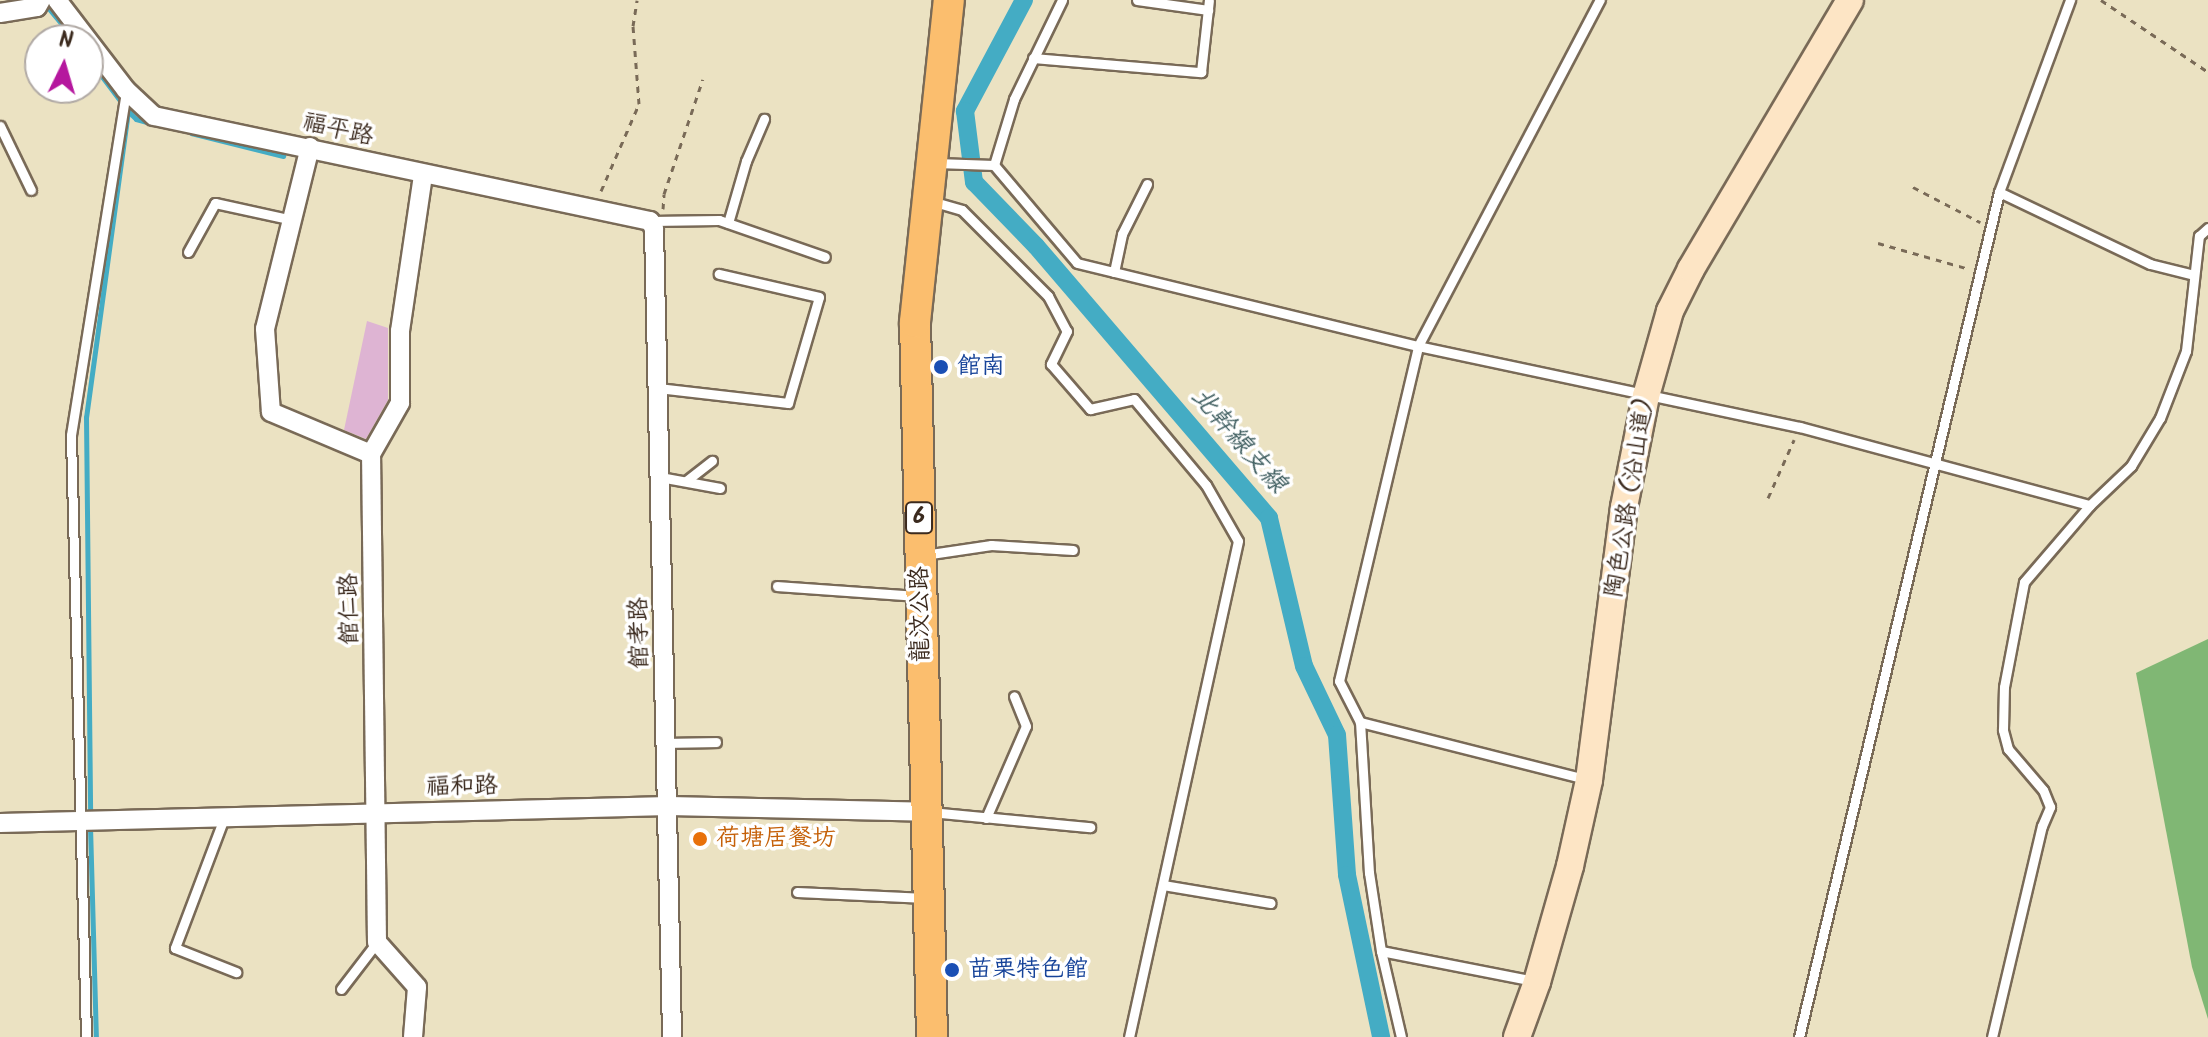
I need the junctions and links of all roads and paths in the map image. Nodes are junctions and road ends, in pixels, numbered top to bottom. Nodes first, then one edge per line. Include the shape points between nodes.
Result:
1 (41, 0) edge
2 (57, 0) edge
3 (637, 0) edge
4 (949, 0) edge
5 (1062, 0) edge
6 (1137, 0) edge
7 (1600, 0) edge
8 (1850, 0) edge
9 (2070, 0) edge
10 (2101, 0) edge
11 (1208, 5) edge
12 (0, 13) edge
13 (1033, 58) junction
14 (2208, 72) edge
15 (703, 79) dead end
16 (126, 90) junction
17 (764, 119) dead end
18 (0, 126) edge
19 (310, 147) junction
20 (931, 163) junction
21 (994, 165) junction
22 (423, 175) junction
23 (1147, 184) dead end
24 (1913, 187) dead end
25 (31, 190) dead end
26 (1999, 192) junction
27 (927, 200) junction
28 (593, 209) junction
29 (292, 220) junction
30 (655, 223) junction
31 (728, 223) junction
32 (1990, 227) junction
33 (2208, 228) edge
34 (1878, 243) dead end
35 (188, 252) dead end
36 (825, 257) dead end
37 (1114, 272) junction
38 (1980, 272) junction
39 (719, 274) dead end
40 (2194, 275) junction
41 (1418, 346) junction
42 (658, 388) junction
43 (1646, 396) junction
44 (1800, 427) junction
45 (371, 454) junction
46 (712, 461) dead end
47 (1934, 462) junction
48 (660, 477) junction
49 (686, 481) junction
50 (720, 488) dead end
51 (1768, 498) dead end
52 (2090, 505) junction
53 (1073, 550) dead end
54 (920, 556) junction
55 (777, 586) dead end
56 (921, 597) junction
57 (1014, 696) dead end
58 (1360, 722) junction
59 (716, 742) dead end
60 (667, 743) junction
61 (1589, 780) junction
62 (669, 806) junction
63 (926, 812) junction
64 (378, 813) junction
65 (225, 816) junction
66 (986, 818) junction
67 (82, 819) junction
68 (0, 823) edge
69 (1090, 827) dead end
70 (1163, 885) junction
71 (797, 892) dead end
72 (928, 898) junction
73 (1270, 903) dead end
74 (377, 942) junction
75 (1381, 951) junction
76 (236, 972) dead end
77 (1537, 982) junction
78 (341, 989) dead end
79 (86, 1037) edge
80 (413, 1037) edge
81 (672, 1037) edge
82 (932, 1037) edge
83 (1129, 1037) edge
84 (1401, 1037) edge
85 (1517, 1037) edge
86 (1799, 1037) edge
87 (1992, 1037) edge

1 - 12 street via 37,7
2 - 16 street, 福平路
3 - 28 path via 633,26 639,104
4 - 20 main road, 龍汶公路 / 6
5 - 13 lane
6 - 11 lane
7 - 41 lane
8 - 43 main road, 陶色公路 (沿山道) via 1691,269 1670,311
9 - 26 lane
10 - 14 path
11 - 13 lane via 1201,72
13 - 21 lane
15 - 30 path
16 - 19 street, 福平路 via 154,116
16 - 67 lane via 71,435
17 - 31 lane
18 - 25 lane
19 - 22 street, 福平路
19 - 29 street
20 - 21 lane
20 - 27 main road, 龍汶公路 / 6
21 - 37 lane via 1077,263
22 - 28 street, 福平路
22 - 45 street via 400,331 400,403
23 - 37 lane via 1122,234
24 - 32 path
26 - 32 lane
26 - 40 lane via 2150,264
27 - 54 main road, 龍汶公路 / 6 via 915,322
27 - 70 lane via 962,210 1048,296 1067,331 1051,364 1090,409 1134,399 1206,485 1238,541
28 - 30 street, 福平路
29 - 35 lane via 215,203
29 - 45 street via 265,329 271,412
30 - 31 lane
30 - 42 street, 館孝路
31 - 36 lane
32 - 38 lane
33 - 40 lane via 2199,236
34 - 38 path
37 - 41 lane
38 - 47 lane
39 - 42 lane via 819,297 788,403
40 - 52 lane via 2186,351 2160,418 2131,466
41 - 43 lane
41 - 58 lane via 1339,681
42 - 48 street, 館孝路
43 - 44 lane
43 - 61 main road, 陶色公路 (沿山道) via 1624,507
44 - 47 lane
44 - 51 path
45 - 64 street, 館仁路
46 - 49 lane
47 - 52 lane
47 - 86 lane
48 - 49 lane
48 - 60 street, 館孝路
49 - 50 lane
52 - 87 lane via 2024,582 2004,687 2008,749 2043,790 2050,807
53 - 54 lane via 991,545
54 - 56 main road, 龍汶公路 / 6
55 - 56 lane
56 - 63 main road, 龍汶公路 / 6
57 - 66 lane via 1026,726
58 - 61 lane
58 - 75 lane via 1369,873
59 - 60 lane
60 - 62 street, 館孝路
61 - 77 main road, 陶色公路 (沿山道)
62 - 63 street, 福和路
62 - 64 street, 福和路
62 - 81 street, 館孝路
63 - 66 lane
63 - 72 main road, 龍汶公路 / 6
64 - 65 street, 福和路
64 - 74 street, 館仁路
65 - 67 street, 福和路
65 - 76 lane via 175,948
66 - 69 lane
67 - 68 street, 福和路
67 - 79 lane
70 - 73 lane
70 - 83 lane
71 - 72 lane
72 - 82 main road, 龍汶公路 / 6
74 - 78 lane
74 - 80 street via 417,987
75 - 77 lane
75 - 84 lane
77 - 85 main road, 陶色公路 (沿山道)

